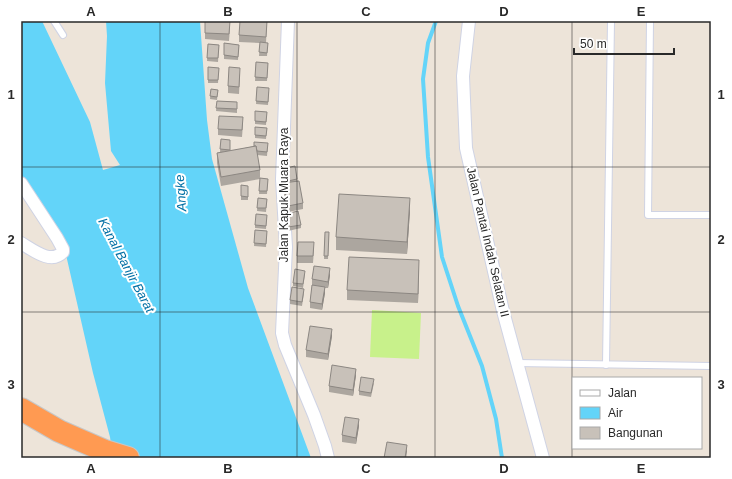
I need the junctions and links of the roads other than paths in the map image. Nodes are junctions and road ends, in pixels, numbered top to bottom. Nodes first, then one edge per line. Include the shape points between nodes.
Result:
1 (54, 21) edge
2 (288, 21) edge
3 (469, 21) edge
4 (611, 21) edge
5 (650, 21) edge
6 (63, 35) dead end
7 (21, 183) edge
8 (711, 216) edge
9 (21, 243) edge
10 (517, 363) junction
11 (606, 365) junction
12 (711, 366) edge
13 (21, 409) edge
14 (128, 458) edge
15 (328, 458) edge
16 (543, 458) edge

1 - 6 lane
2 - 15 street, Jalan Kapuk Muara Raya via 282,179 286,247 282,332
3 - 10 street, Jalan Pantai Indah Selatan II via 463,76 466,148
4 - 11 lane
5 - 8 lane via 648,215
7 - 9 street via 57,238 63,252 60,255 43,256
10 - 11 lane
10 - 16 street, Jalan Pantai Indah Selatan II
11 - 12 lane
13 - 14 highway via 59,431

